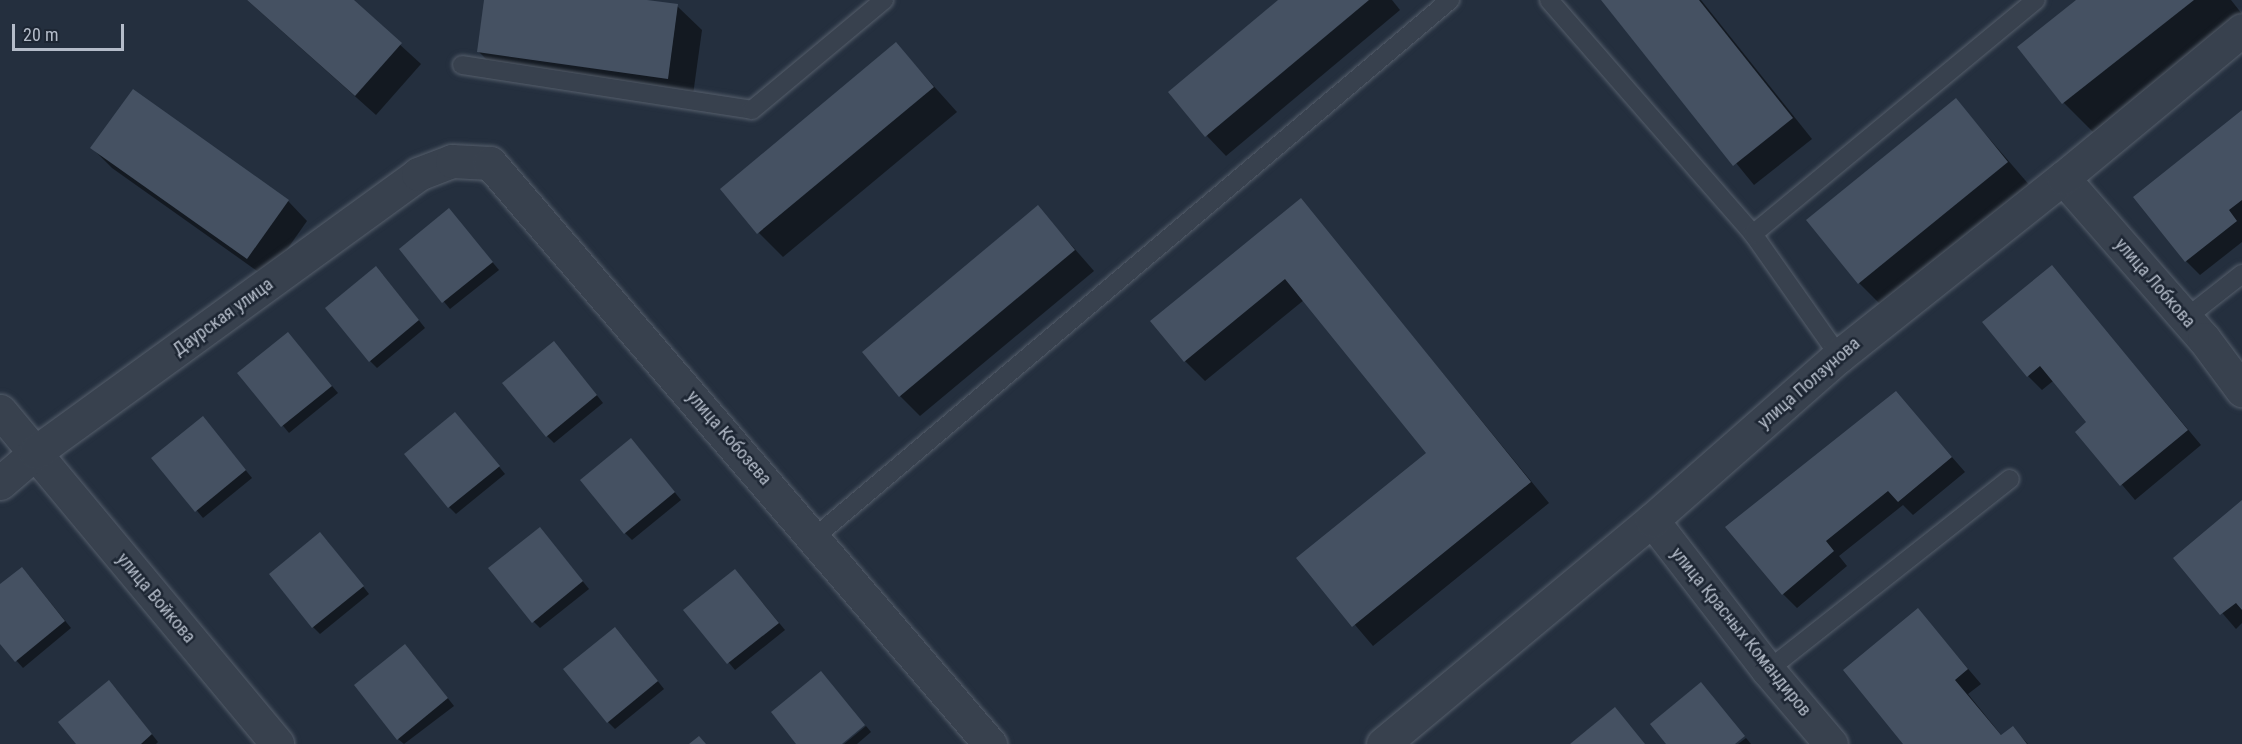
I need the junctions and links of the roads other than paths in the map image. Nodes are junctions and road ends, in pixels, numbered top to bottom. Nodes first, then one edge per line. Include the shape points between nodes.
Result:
1 (884, 0) edge
2 (1450, 0) edge
3 (1549, 0) edge
4 (2036, 0) edge
5 (2242, 30) edge
6 (462, 65) dead end
7 (452, 161) joint
8 (2063, 178) junction
9 (1753, 234) junction
10 (2242, 274) edge
11 (2186, 318) junction
12 (1839, 356) junction
13 (2242, 390) edge
14 (0, 411) edge
15 (36, 452) junction
16 (2010, 479) dead end
17 (0, 483) edge
18 (1652, 520) junction
19 (815, 537) junction
20 (1768, 670) junction
21 (277, 744) edge
22 (990, 744) edge
23 (1383, 744) edge
24 (1831, 744) edge

1 - 6 lane via 752,110
2 - 19 lane
3 - 9 lane
4 - 9 lane
5 - 8 street, улица Ползунова
7 - 15 street, Даурская улица via 418,174
7 - 19 street, улица Кобозева via 490,163
8 - 11 street, улица Лобкова
8 - 12 street, улица Ползунова
9 - 12 lane
10 - 11 lane
11 - 13 street, улица Лобкова
12 - 18 street, улица Ползунова
14 - 15 street, улица Войкова
15 - 17 street, Даурская улица
15 - 21 street, улица Войкова
16 - 20 lane
18 - 20 street, улица Красных Командиров
18 - 23 street, улица Ползунова
19 - 22 street, улица Кобозева
20 - 24 street, улица Красных Командиров

